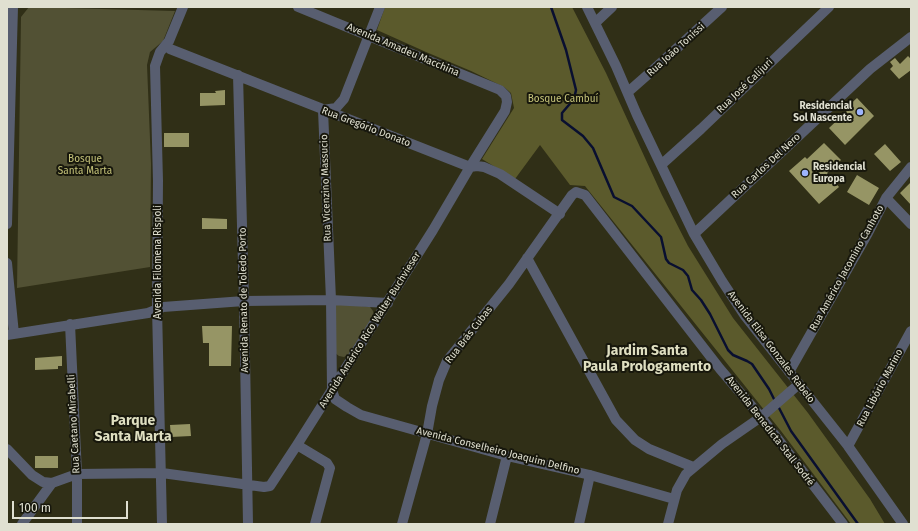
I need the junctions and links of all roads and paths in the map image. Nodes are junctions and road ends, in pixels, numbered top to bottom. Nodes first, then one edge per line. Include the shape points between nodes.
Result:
1 (13, 7) edge
2 (183, 7) edge
3 (298, 7) edge
4 (380, 7) edge
5 (587, 7) edge
6 (612, 7) edge
7 (722, 7) edge
8 (829, 7) edge
9 (595, 23) junction
10 (369, 35) junction
11 (911, 37) edge
12 (166, 46) junction
13 (238, 75) junction
14 (628, 92) junction
15 (506, 96) joint
16 (322, 110) junction
17 (661, 165) junction
18 (470, 167) junction
19 (911, 167) edge
20 (576, 192) joint
21 (886, 198) junction
22 (560, 214) junction
23 (7, 224) edge
24 (911, 224) edge
25 (694, 234) junction
26 (528, 258) junction
27 (7, 263) edge
28 (331, 300) junction
29 (244, 301) junction
30 (388, 303) junction
31 (157, 308) junction
32 (70, 324) junction
33 (911, 331) edge
34 (10, 334) edge
35 (789, 372) junction
36 (799, 384) junction
37 (332, 390) junction
38 (765, 414) junction
39 (427, 434) junction
40 (297, 445) junction
41 (848, 446) junction
42 (7, 449) edge
43 (507, 456) junction
44 (693, 467) junction
45 (162, 473) junction
46 (77, 474) junction
47 (590, 474) junction
48 (52, 482) junction
49 (247, 484) junction
50 (674, 499) junction
51 (22, 524) edge
52 (77, 524) edge
53 (162, 524) edge
54 (248, 524) edge
55 (315, 524) edge
56 (402, 524) edge
57 (490, 524) edge
58 (579, 524) edge
59 (668, 524) edge
60 (842, 524) edge
61 (904, 524) edge

1 - 23 street
2 - 12 street, Avenida Filomena Rispoli
3 - 10 street, Avenida Amadeu Macchina
4 - 10 street
5 - 9 street, Avenida Elisa Gonzales Rabelo
6 - 9 street
7 - 14 street, Rua João Tonissi
8 - 17 street, Rua José Calijuri
9 - 14 street, Avenida Elisa Gonzales Rabelo
10 - 15 street, Avenida Amadeu Macchina via 500,90
10 - 16 street via 344,100 336,108
11 - 25 street, Rua Carlos Del Nero via 870,69
12 - 13 street, Rua Gregório Donato
12 - 31 street, Avenida Filomena Rispoli via 160,52 155,66 158,181
13 - 16 street, Rua Gregório Donato
13 - 29 street, Avenida Renato de Toledo Porto
14 - 17 street, Avenida Elisa Gonzales Rabelo
15 - 18 street, Avenida Américo Rico Walter Buchvieser via 507,107
16 - 18 street, Rua Gregório Donato
16 - 28 street, Rua Vicenzino Massucio
17 - 25 street, Avenida Elisa Gonzales Rabelo
18 - 22 street, Rua Gregório Donato via 484,167 500,174
18 - 30 street, Avenida Américo Rico Walter Buchvieser
19 - 21 street, Rua Américo Jacomino Canhoto
20 - 22 street, Rua Brás Cubas
20 - 38 street, Avenida Benedicta Stall Sodré via 585,195 720,369
21 - 24 street
21 - 35 street, Rua Américo Jacomino Canhoto
22 - 26 street, Rua Brás Cubas
25 - 35 street, Avenida Elisa Gonzales Rabelo via 745,316
26 - 39 street, Rua Brás Cubas via 447,361 439,380
26 - 44 street via 616,420 635,440 649,449
27 - 34 street
28 - 29 street
28 - 30 street
28 - 37 street, Rua Vicenzino Massucio
29 - 31 street
29 - 49 street, Avenida Renato de Toledo Porto
30 - 37 street, Avenida Américo Rico Walter Buchvieser
31 - 32 street via 148,313
31 - 45 street, Avenida Filomena Rispoli
32 - 34 street
32 - 46 street, Rua Caetano Mirabelli
33 - 41 street, Rua Libório Marino
35 - 36 street, Avenida Elisa Gonzales Rabelo
36 - 38 street
36 - 41 street, Avenida Elisa Gonzales Rabelo
37 - 39 street, Avenida Conselheiro Joaquim Delfino via 335,399 361,415
37 - 40 street, Avenida Américo Rico Walter Buchvieser
38 - 44 street
38 - 60 street, Avenida Benedicta Stall Sodré
39 - 43 street, Avenida Conselheiro Joaquim Delfino
39 - 56 street, Rua Brás Cubas
40 - 49 street, Avenida Américo Rico Walter Buchvieser via 270,486
40 - 55 street via 327,463 330,468
41 - 61 street, Avenida Elisa Gonzales Rabelo
42 - 48 street via 37,479
43 - 47 street, Avenida Conselheiro Joaquim Delfino
43 - 57 street
44 - 50 street via 686,474
45 - 46 street
45 - 49 street
45 - 53 street, Avenida Filomena Rispoli
46 - 48 street
46 - 52 street, Rua Caetano Mirabelli
47 - 50 street, Avenida Conselheiro Joaquim Delfino
47 - 58 street
48 - 51 street
49 - 54 street, Avenida Renato de Toledo Porto
50 - 59 street

